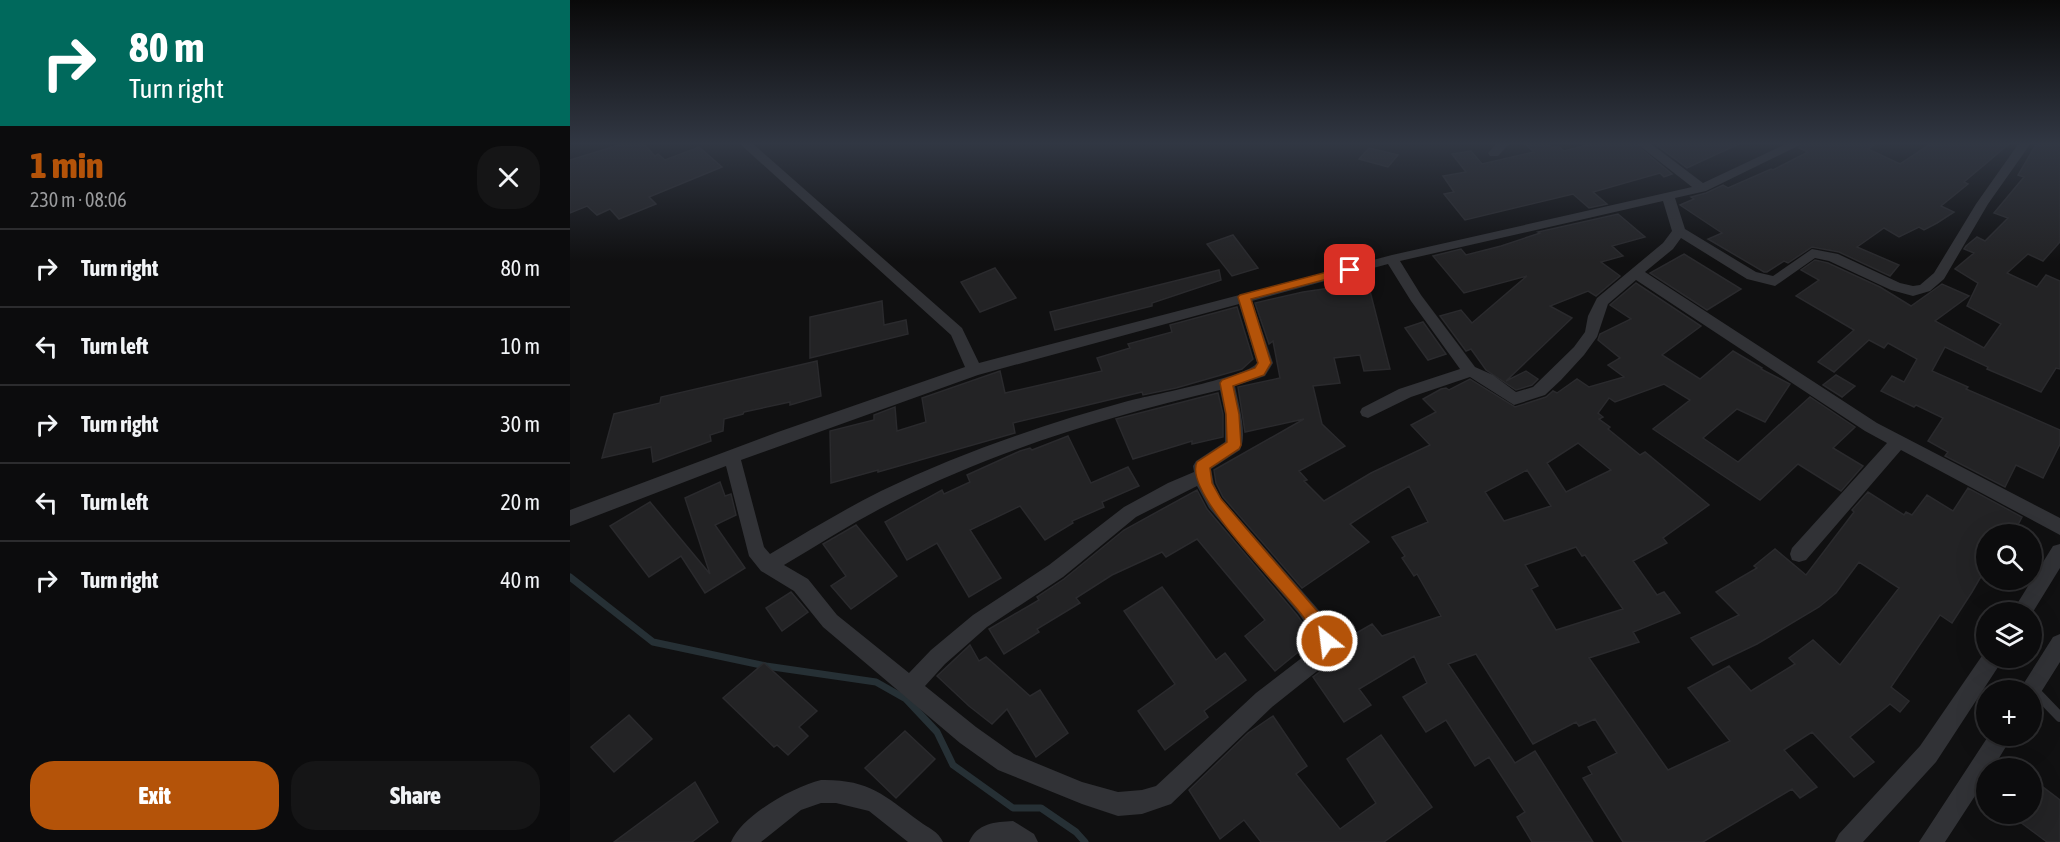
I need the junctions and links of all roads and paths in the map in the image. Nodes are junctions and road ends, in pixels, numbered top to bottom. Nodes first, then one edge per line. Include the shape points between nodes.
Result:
1 (789, 182) edge
2 (1694, 182) edge
3 (1713, 182) edge
4 (1997, 182) edge
5 (1702, 188) junction
6 (1668, 195) junction
7 (1679, 231) junction
8 (1392, 259) junction
9 (1636, 273) junction
10 (1244, 297) junction
11 (974, 370) junction
12 (1470, 370) junction
13 (1226, 383) junction
14 (1368, 412) dead end
15 (1898, 442) junction
16 (732, 457) junction
17 (1204, 476) junction
18 (570, 518) edge
19 (2060, 527) edge
20 (2060, 552) edge
21 (1799, 554) dead end
22 (768, 565) junction
23 (2028, 602) edge
24 (2060, 644) edge
25 (1986, 668) edge
26 (2037, 680) edge
27 (910, 687) junction
28 (2042, 700) edge
29 (2060, 717) edge
30 (1995, 746) edge
31 (743, 842) edge
32 (931, 842) edge
33 (981, 842) edge
34 (1026, 842) edge
35 (1847, 842) edge
36 (1931, 842) edge

1 - 11 street via 957,332
2 - 5 street
3 - 5 street
4 - 7 street via 1939,276 1925,288 1913,291 1896,288 1833,257 1812,253 1775,281 1763,280
5 - 6 street
6 - 7 street
6 - 8 street
7 - 9 street via 1668,246
8 - 10 street
8 - 12 street
9 - 12 street via 1602,301 1586,342 1539,391 1514,399 1479,372
9 - 15 street
10 - 11 street
10 - 13 street via 1264,363 1259,372
11 - 16 street
12 - 14 street via 1405,393
13 - 17 street via 1232,404 1234,445 1202,466
13 - 22 street via 1156,398 972,458 867,507
15 - 19 street
15 - 21 street
16 - 18 street
16 - 22 street via 756,550
17 - 27 street via 1130,512 1056,571 980,621
17 - 27 street via 1215,503 1306,608 1327,641 1319,657 1264,700 1162,796 1118,804 1042,778 1006,762
20 - 23 street
22 - 27 street via 801,585 830,621
24 - 26 street
25 - 35 street via 1928,754
28 - 29 lane
30 - 36 street
31 - 32 street via 807,792 837,789 877,802
33 - 34 street via 993,834 1013,833

